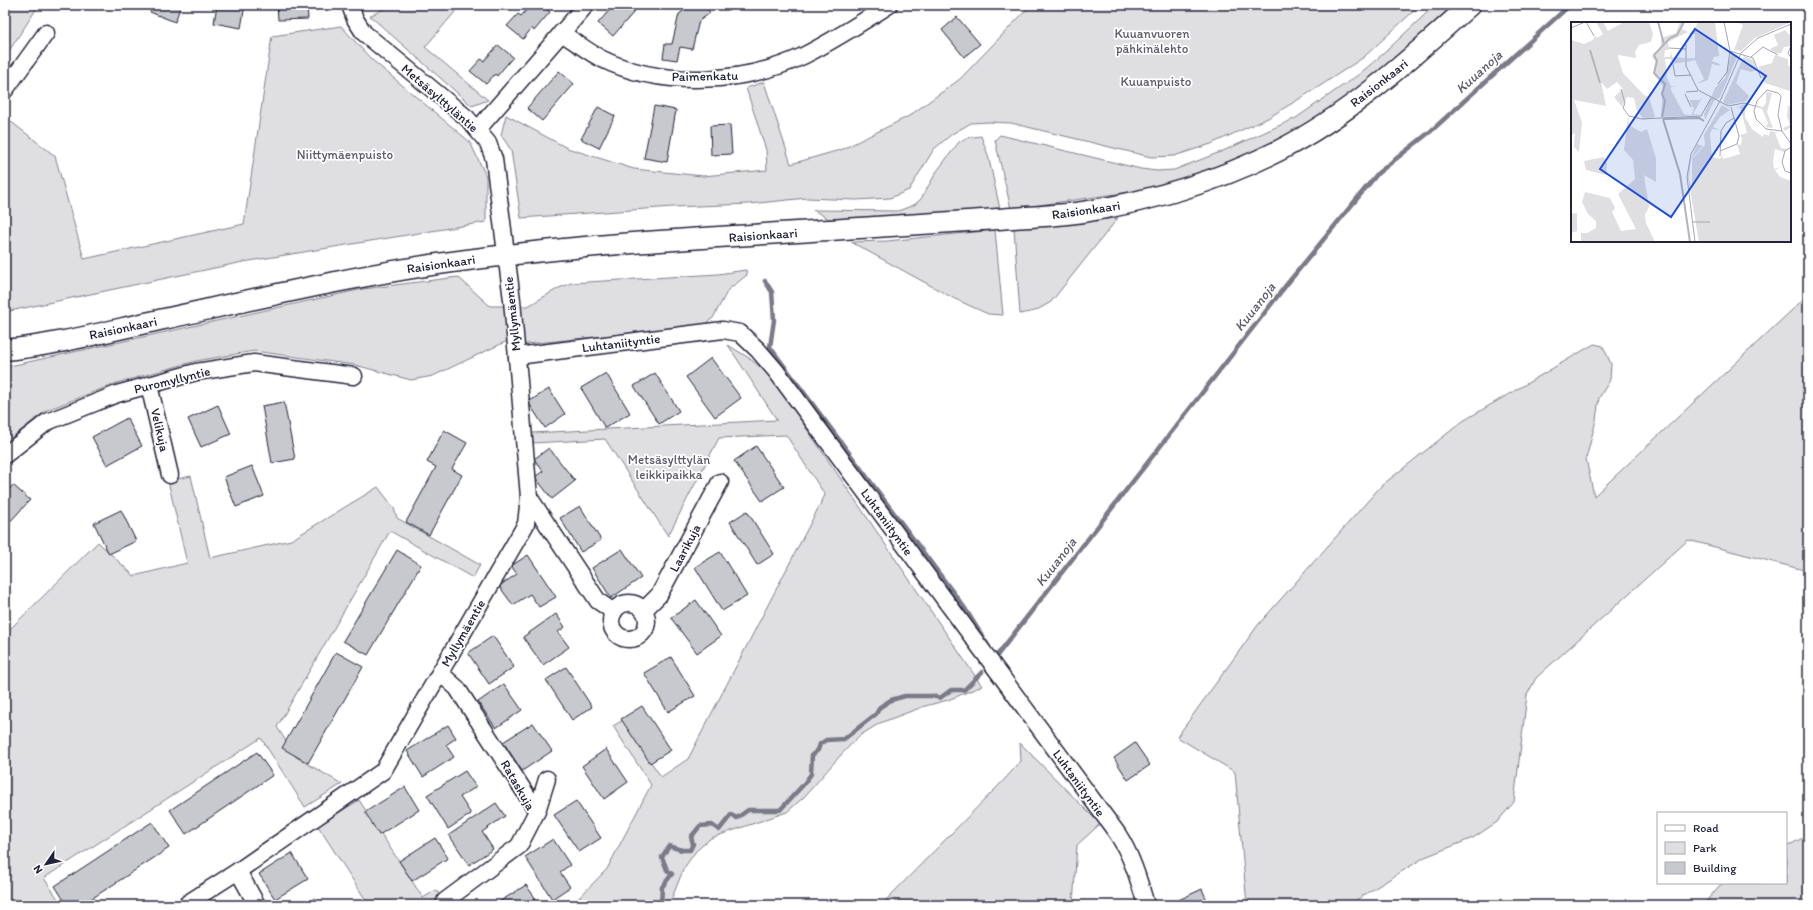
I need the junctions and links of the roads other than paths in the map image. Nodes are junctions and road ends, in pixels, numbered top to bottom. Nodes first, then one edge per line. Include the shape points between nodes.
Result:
1 (350, 5) edge
2 (586, 5) edge
3 (889, 5) edge
4 (1470, 5) edge
5 (46, 32) dead end
6 (561, 33) junction
7 (5, 90) edge
8 (478, 129) junction
9 (506, 256) junction
10 (5, 350) edge
11 (517, 356) junction
12 (354, 376) dead end
13 (149, 385) junction
14 (5, 456) edge
15 (170, 475) dead end
16 (720, 482) dead end
17 (529, 497) junction
18 (644, 610) junction
19 (614, 612) junction
20 (440, 673) junction
21 (547, 779) dead end
22 (537, 811) junction
23 (238, 872) junction
24 (444, 901) dead end
25 (188, 903) dead end
26 (257, 905) edge
27 (1146, 905) edge

1 - 8 street, Metsäsylttyläntie via 364,33
2 - 6 street
3 - 6 street, Paimenkatu via 802,56 751,74 718,78 656,76 628,69 602,59
4 - 9 main road, Raisionkaari via 1422,49 1363,97 1307,134 1224,175 1178,191 1079,213 763,234
5 - 7 street
6 - 8 street
8 - 9 street, Metsäsylttyläntie via 488,143 494,159
9 - 10 main road, Raisionkaari via 384,273 78,338
9 - 11 street, Myllymäentie
11 - 17 street, Myllymäentie
11 - 27 street, Luhtaniityntie via 723,330 740,333 776,371 1116,833 1139,880
12 - 13 street, Puromyllyntie via 254,363 196,372
13 - 14 street, Puromyllyntie via 117,394 47,422
13 - 15 street, Velikuja
16 - 18 street, Laarikuja via 659,595
17 - 19 street via 598,601
17 - 20 street, Myllymäentie via 526,524
18 - 19 street via 629,603 618,607
18 - 19 street via 647,621 644,631 631,639 620,636 613,628
20 - 22 street, Rataskuja via 457,688
20 - 23 street, Myllymäentie via 383,771
21 - 22 street
22 - 24 street, Rataskuja via 519,846
23 - 25 street, Myllymäentie
23 - 26 street

